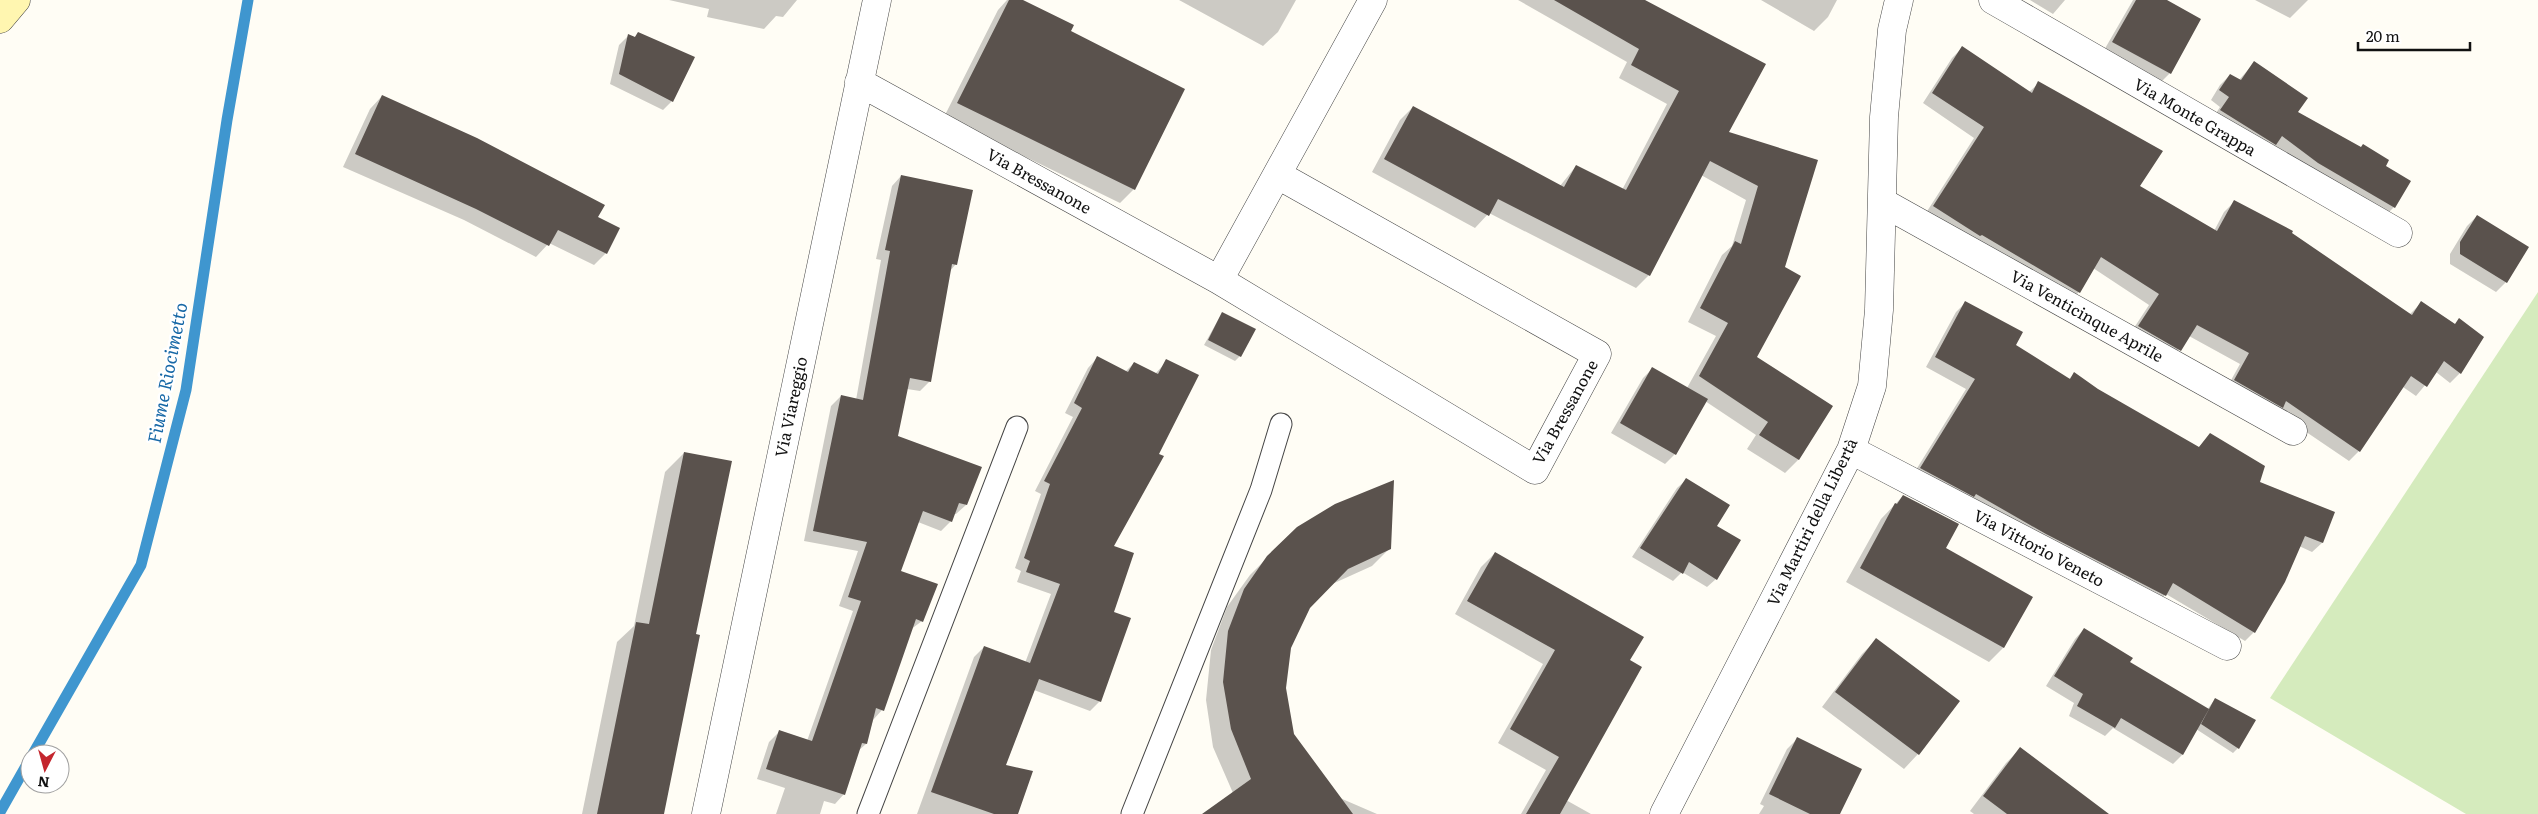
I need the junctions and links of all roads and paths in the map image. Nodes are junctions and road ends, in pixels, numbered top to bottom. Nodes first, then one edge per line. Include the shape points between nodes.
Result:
1 (16, 0) edge
2 (878, 0) edge
3 (1373, 0) edge
4 (1899, 0) edge
5 (1993, 0) edge
6 (0, 19) edge
7 (859, 82) junction
8 (1278, 175) junction
9 (1882, 202) junction
10 (2398, 233) dead end
11 (1219, 280) junction
12 (1281, 424) dead end
13 (1016, 427) dead end
14 (2293, 431) dead end
15 (1851, 450) junction
16 (2227, 646) dead end
17 (706, 814) edge
18 (868, 814) edge
19 (1132, 814) edge
20 (1664, 814) edge

1 - 6 street
2 - 7 street, Via Viareggio
3 - 8 street
4 - 9 street, Via Martiri della Libertà via 1892,30 1884,117
5 - 10 street, Via Monte Grappa
7 - 11 street, Via Bressanone
7 - 17 street, Via Viareggio
8 - 11 street
8 - 11 street, Via Bressanone via 1597,354 1535,470
9 - 14 street, Via Venticinque Aprile
9 - 15 street, Via Martiri della Libertà via 1879,310 1872,386
12 - 19 lane via 1261,490
13 - 18 lane
15 - 16 street, Via Vittorio Veneto
15 - 20 street, Via Martiri della Libertà

